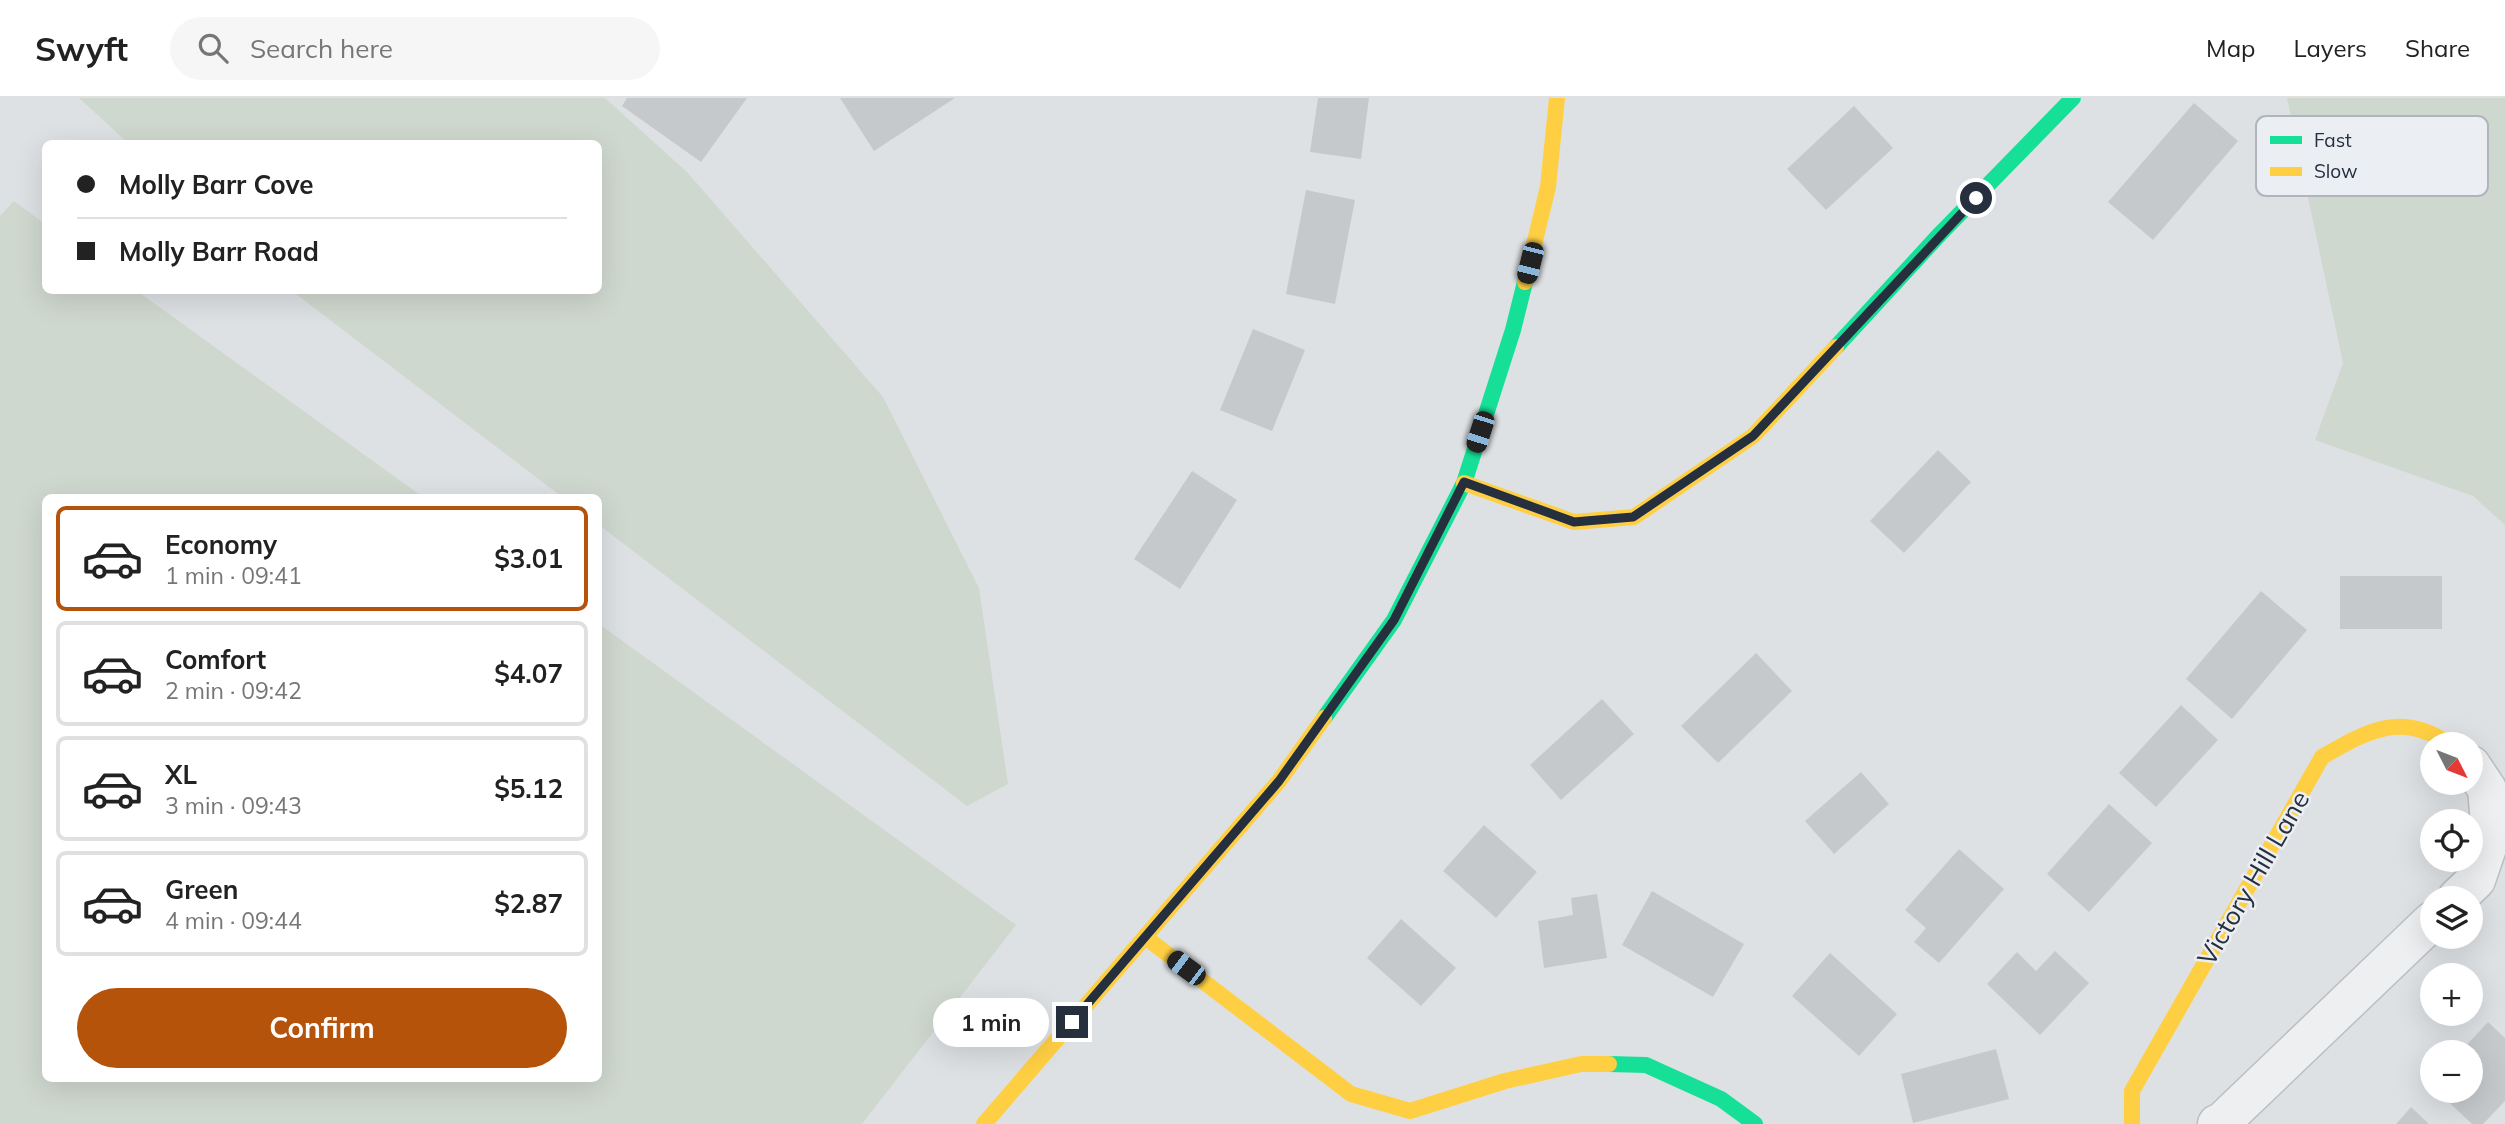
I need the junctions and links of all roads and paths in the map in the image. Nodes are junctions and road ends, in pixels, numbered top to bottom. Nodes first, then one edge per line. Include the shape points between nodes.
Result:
1 (1557, 98) edge
2 (2073, 98) edge
3 (1464, 482) junction
4 (2432, 732) edge
5 (2483, 783) edge
6 (2470, 886) edge
7 (2420, 932) edge
8 (1145, 937) junction
9 (984, 1124) edge
10 (1755, 1124) edge
11 (2132, 1124) edge
12 (2217, 1124) edge

1 - 3 street via 1548,187 1539,225 1513,330
2 - 3 street via 1753,436 1633,517 1574,522
3 - 8 street via 1394,620 1279,781
4 - 11 street, Victory Hill Lane via 2401,724 2360,734 2322,757 2132,1091
5 - 6 street via 2491,836
7 - 12 street
8 - 9 street
8 - 10 street via 1351,1094 1410,1111 1505,1081 1581,1064 1646,1065 1721,1099

